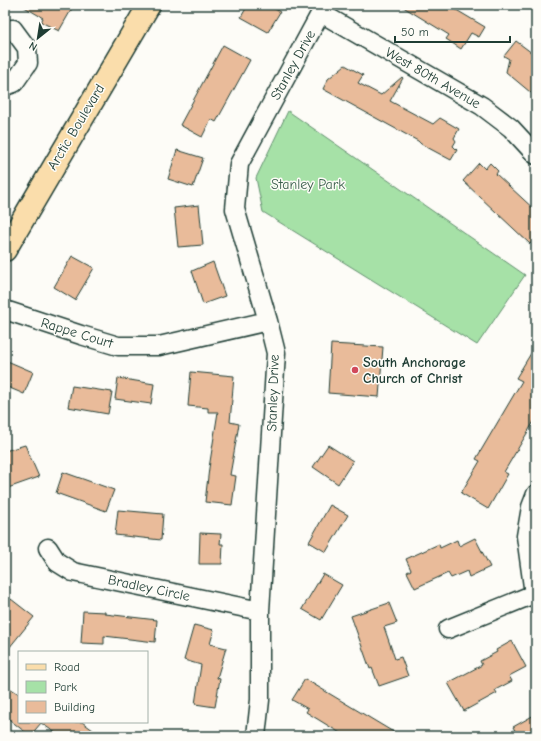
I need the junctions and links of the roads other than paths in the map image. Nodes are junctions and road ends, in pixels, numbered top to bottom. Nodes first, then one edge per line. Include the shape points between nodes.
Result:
1 (149, 5) edge
2 (323, 9) edge
3 (5, 30) edge
4 (5, 86) edge
5 (536, 155) edge
6 (5, 250) edge
7 (5, 310) edge
8 (268, 321) junction
9 (536, 494) edge
10 (48, 548) dead end
11 (535, 596) edge
12 (260, 611) junction
13 (448, 629) dead end
14 (256, 736) edge

1 - 6 main road, Arctic Boulevard
2 - 5 street, West 80th Avenue via 482,106 510,128
2 - 8 street, Stanley Drive via 239,164 235,209
3 - 4 street via 13,29 27,48 28,63 14,83
7 - 8 street, Rappe Court via 118,346 159,346
8 - 12 street, Stanley Drive via 276,352
9 - 11 street via 526,536
10 - 12 street, Bradley Circle via 57,562 73,572
11 - 13 street
12 - 14 street, Stanley Drive via 260,700

